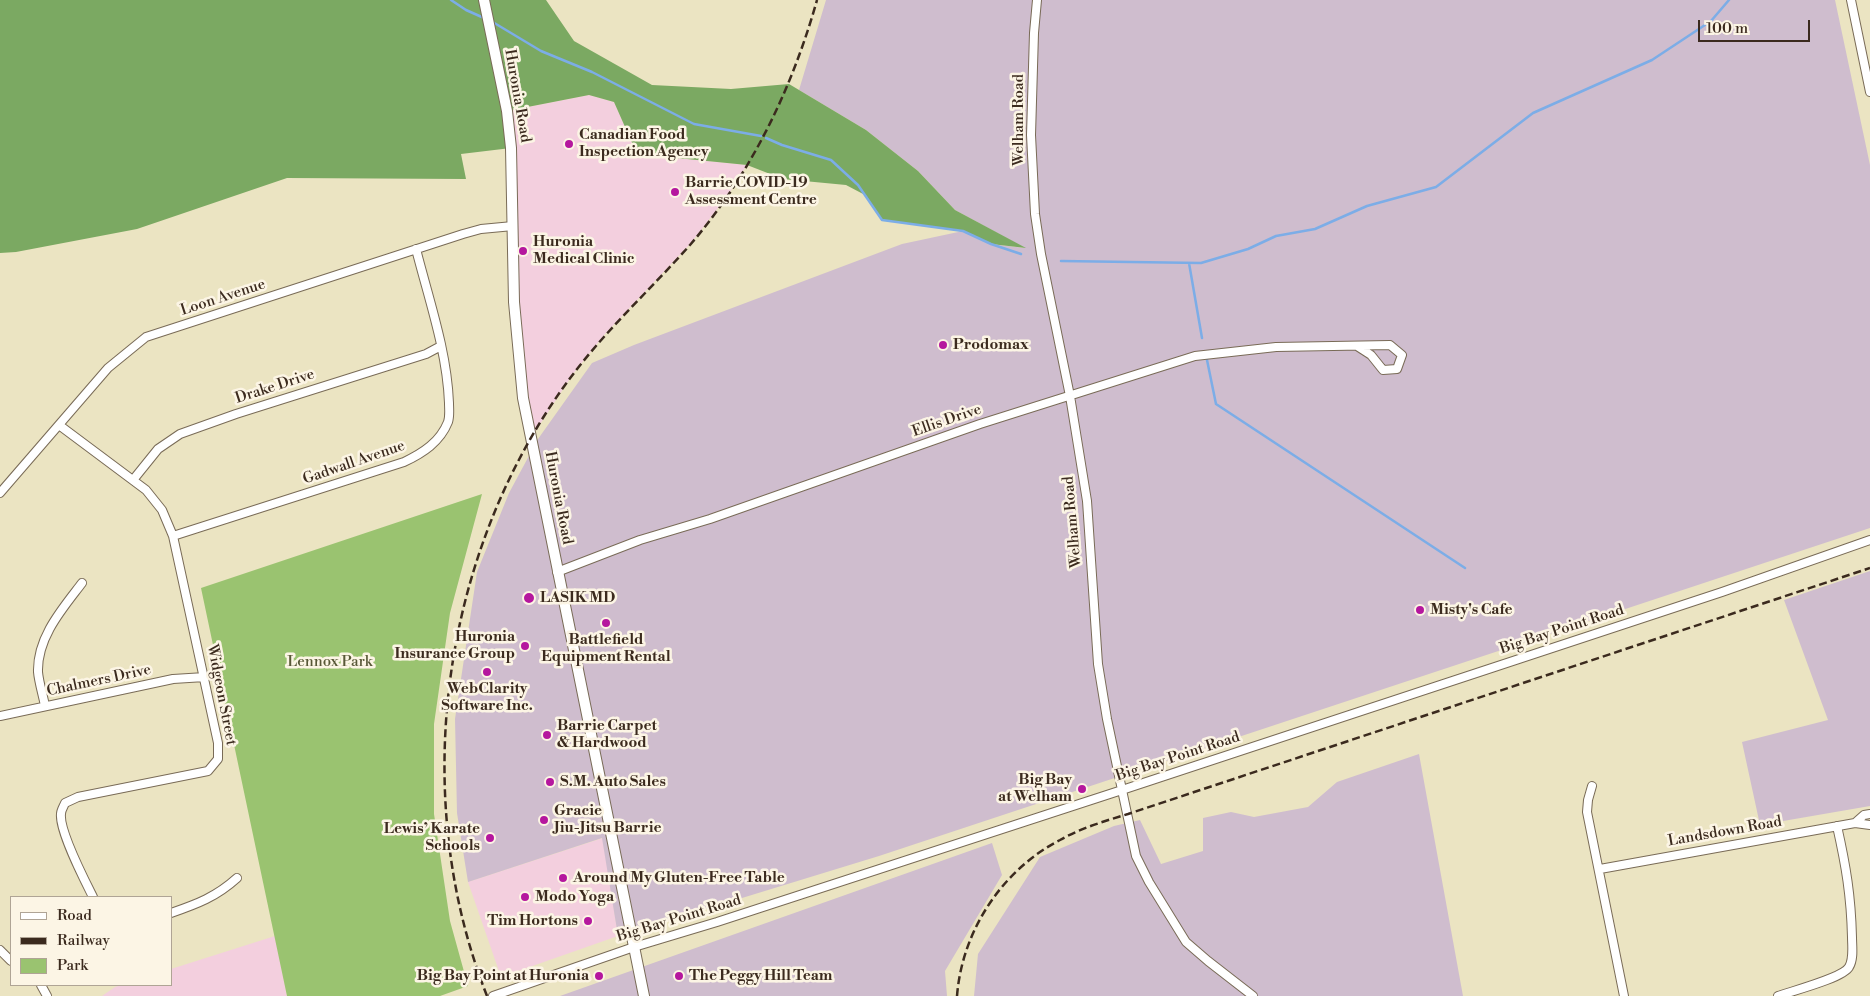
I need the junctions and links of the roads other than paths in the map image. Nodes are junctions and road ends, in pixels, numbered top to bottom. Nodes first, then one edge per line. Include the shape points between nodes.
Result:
1 (484, 0) edge
2 (1037, 0) edge
3 (1851, 0) edge
4 (1870, 92) edge
5 (513, 226) junction
6 (416, 250) junction
7 (441, 346) junction
8 (1357, 346) junction
9 (1070, 396) junction
10 (60, 425) junction
11 (132, 480) junction
12 (0, 493) edge
13 (173, 536) junction
14 (1870, 540) edge
15 (557, 572) junction
16 (82, 582) dead end
17 (205, 677) junction
18 (45, 706) junction
19 (0, 716) edge
20 (1592, 786) dead end
21 (1122, 790) junction
22 (1870, 814) edge
23 (1855, 823) junction
24 (1870, 825) edge
25 (1837, 826) junction
26 (1600, 869) junction
27 (237, 878) dead end
28 (93, 896) edge
29 (172, 913) edge
30 (634, 947) junction
31 (0, 950) edge
32 (10, 960) edge
33 (493, 996) edge
34 (644, 996) edge
35 (1253, 996) edge
36 (1624, 996) edge
37 (1778, 996) edge

1 - 5 main road, Huronia Road via 507,111
2 - 9 street, Welham Road via 1031,135 1035,214
3 - 4 street
5 - 6 street, Loon Avenue via 481,229
5 - 15 main road, Huronia Road via 514,302 523,398
6 - 7 street, Gadwall Avenue
6 - 10 street, Loon Avenue via 146,337 108,368
7 - 11 street, Drake Drive via 426,354 180,434 158,449
7 - 13 street, Gadwall Avenue via 448,379 449,420 439,438 423,453 404,462
8 - 8 street, Ellis Drive via 1371,355 1382,370 1397,368 1402,355 1390,345
8 - 9 street, Ellis Drive via 1276,347 1195,356
9 - 15 street, Ellis Drive via 640,540
9 - 21 street, Welham Road via 1087,502 1098,664
10 - 11 street, Widgeon Street
10 - 12 street, Loon Avenue
11 - 13 street, Widgeon Street via 146,490 162,510
13 - 17 street, Widgeon Street
14 - 21 street, Big Bay Point Road
15 - 30 main road, Huronia Road
16 - 18 street via 56,616 43,645 38,671
17 - 18 street, Chalmers Drive via 173,679
17 - 28 street, Widgeon Street via 218,743 218,759 208,771 78,797 65,803 61,814 64,831
18 - 19 street, Chalmers Drive
20 - 26 street via 1588,812
21 - 30 street, Big Bay Point Road
21 - 35 street, Welham Road via 1136,856 1186,942
22 - 23 street, Landsdown Road
23 - 24 street, Landsdown Road
23 - 25 street, Landsdown Road
25 - 26 street, Landsdown Road
25 - 37 street via 1851,902 1852,956 1849,968 1839,975
26 - 36 street
27 - 29 street via 221,892
30 - 33 street, Big Bay Point Road
30 - 34 main road, Huronia Road
31 - 32 street

